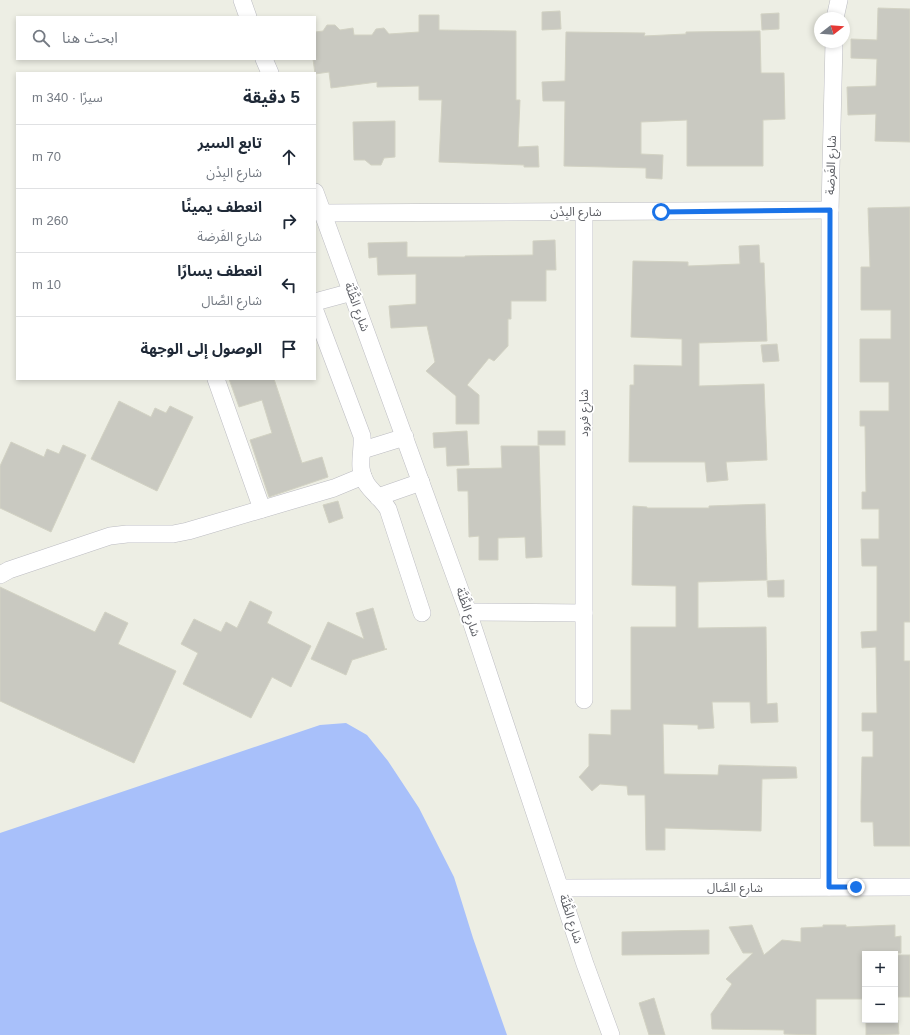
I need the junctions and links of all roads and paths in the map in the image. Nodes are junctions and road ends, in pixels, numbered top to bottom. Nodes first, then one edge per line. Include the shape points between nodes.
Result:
1 (242, 0) edge
2 (248, 16) edge
3 (834, 48) edge
4 (264, 60) edge
5 (270, 72) edge
6 (316, 195) edge
7 (830, 210) junction
8 (584, 212) junction
9 (323, 213) junction
10 (352, 292) junction
11 (316, 302) edge
12 (316, 314) edge
13 (216, 380) edge
14 (405, 437) junction
15 (363, 450) junction
16 (363, 476) junction
17 (421, 482) junction
18 (378, 497) junction
19 (262, 509) junction
20 (0, 575) edge
21 (422, 612) dead end
22 (468, 612) junction
23 (584, 613) junction
24 (584, 700) dead end
25 (910, 886) edge
26 (829, 887) junction
27 (561, 888) junction
28 (611, 1035) edge

1 - 2 street
3 - 7 street, شارع الفَرضة
4 - 5 street
6 - 9 street, شارع الظَّنَّة
7 - 8 street, شارع البِدْن
7 - 26 street, شارع الفَرضة
8 - 9 street, شارع البِدْن
8 - 23 street, شارع فرود
9 - 10 street, شارع الظَّنَّة
10 - 11 street
10 - 14 street, شارع الظَّنَّة
12 - 15 street via 362,436
13 - 19 street
14 - 15 street
14 - 17 street, شارع الظَّنَّة
15 - 16 street
16 - 18 street
16 - 19 street via 334,488
17 - 18 street
17 - 22 street, شارع الظَّنَّة
18 - 21 street via 390,514
19 - 20 street via 188,532 110,536
22 - 23 street
22 - 27 street, شارع الظَّنَّة
23 - 24 street, شارع فرود
25 - 26 street, شارع الصَّال
26 - 27 street, شارع الصَّال
27 - 28 street, شارع الظَّنَّة

